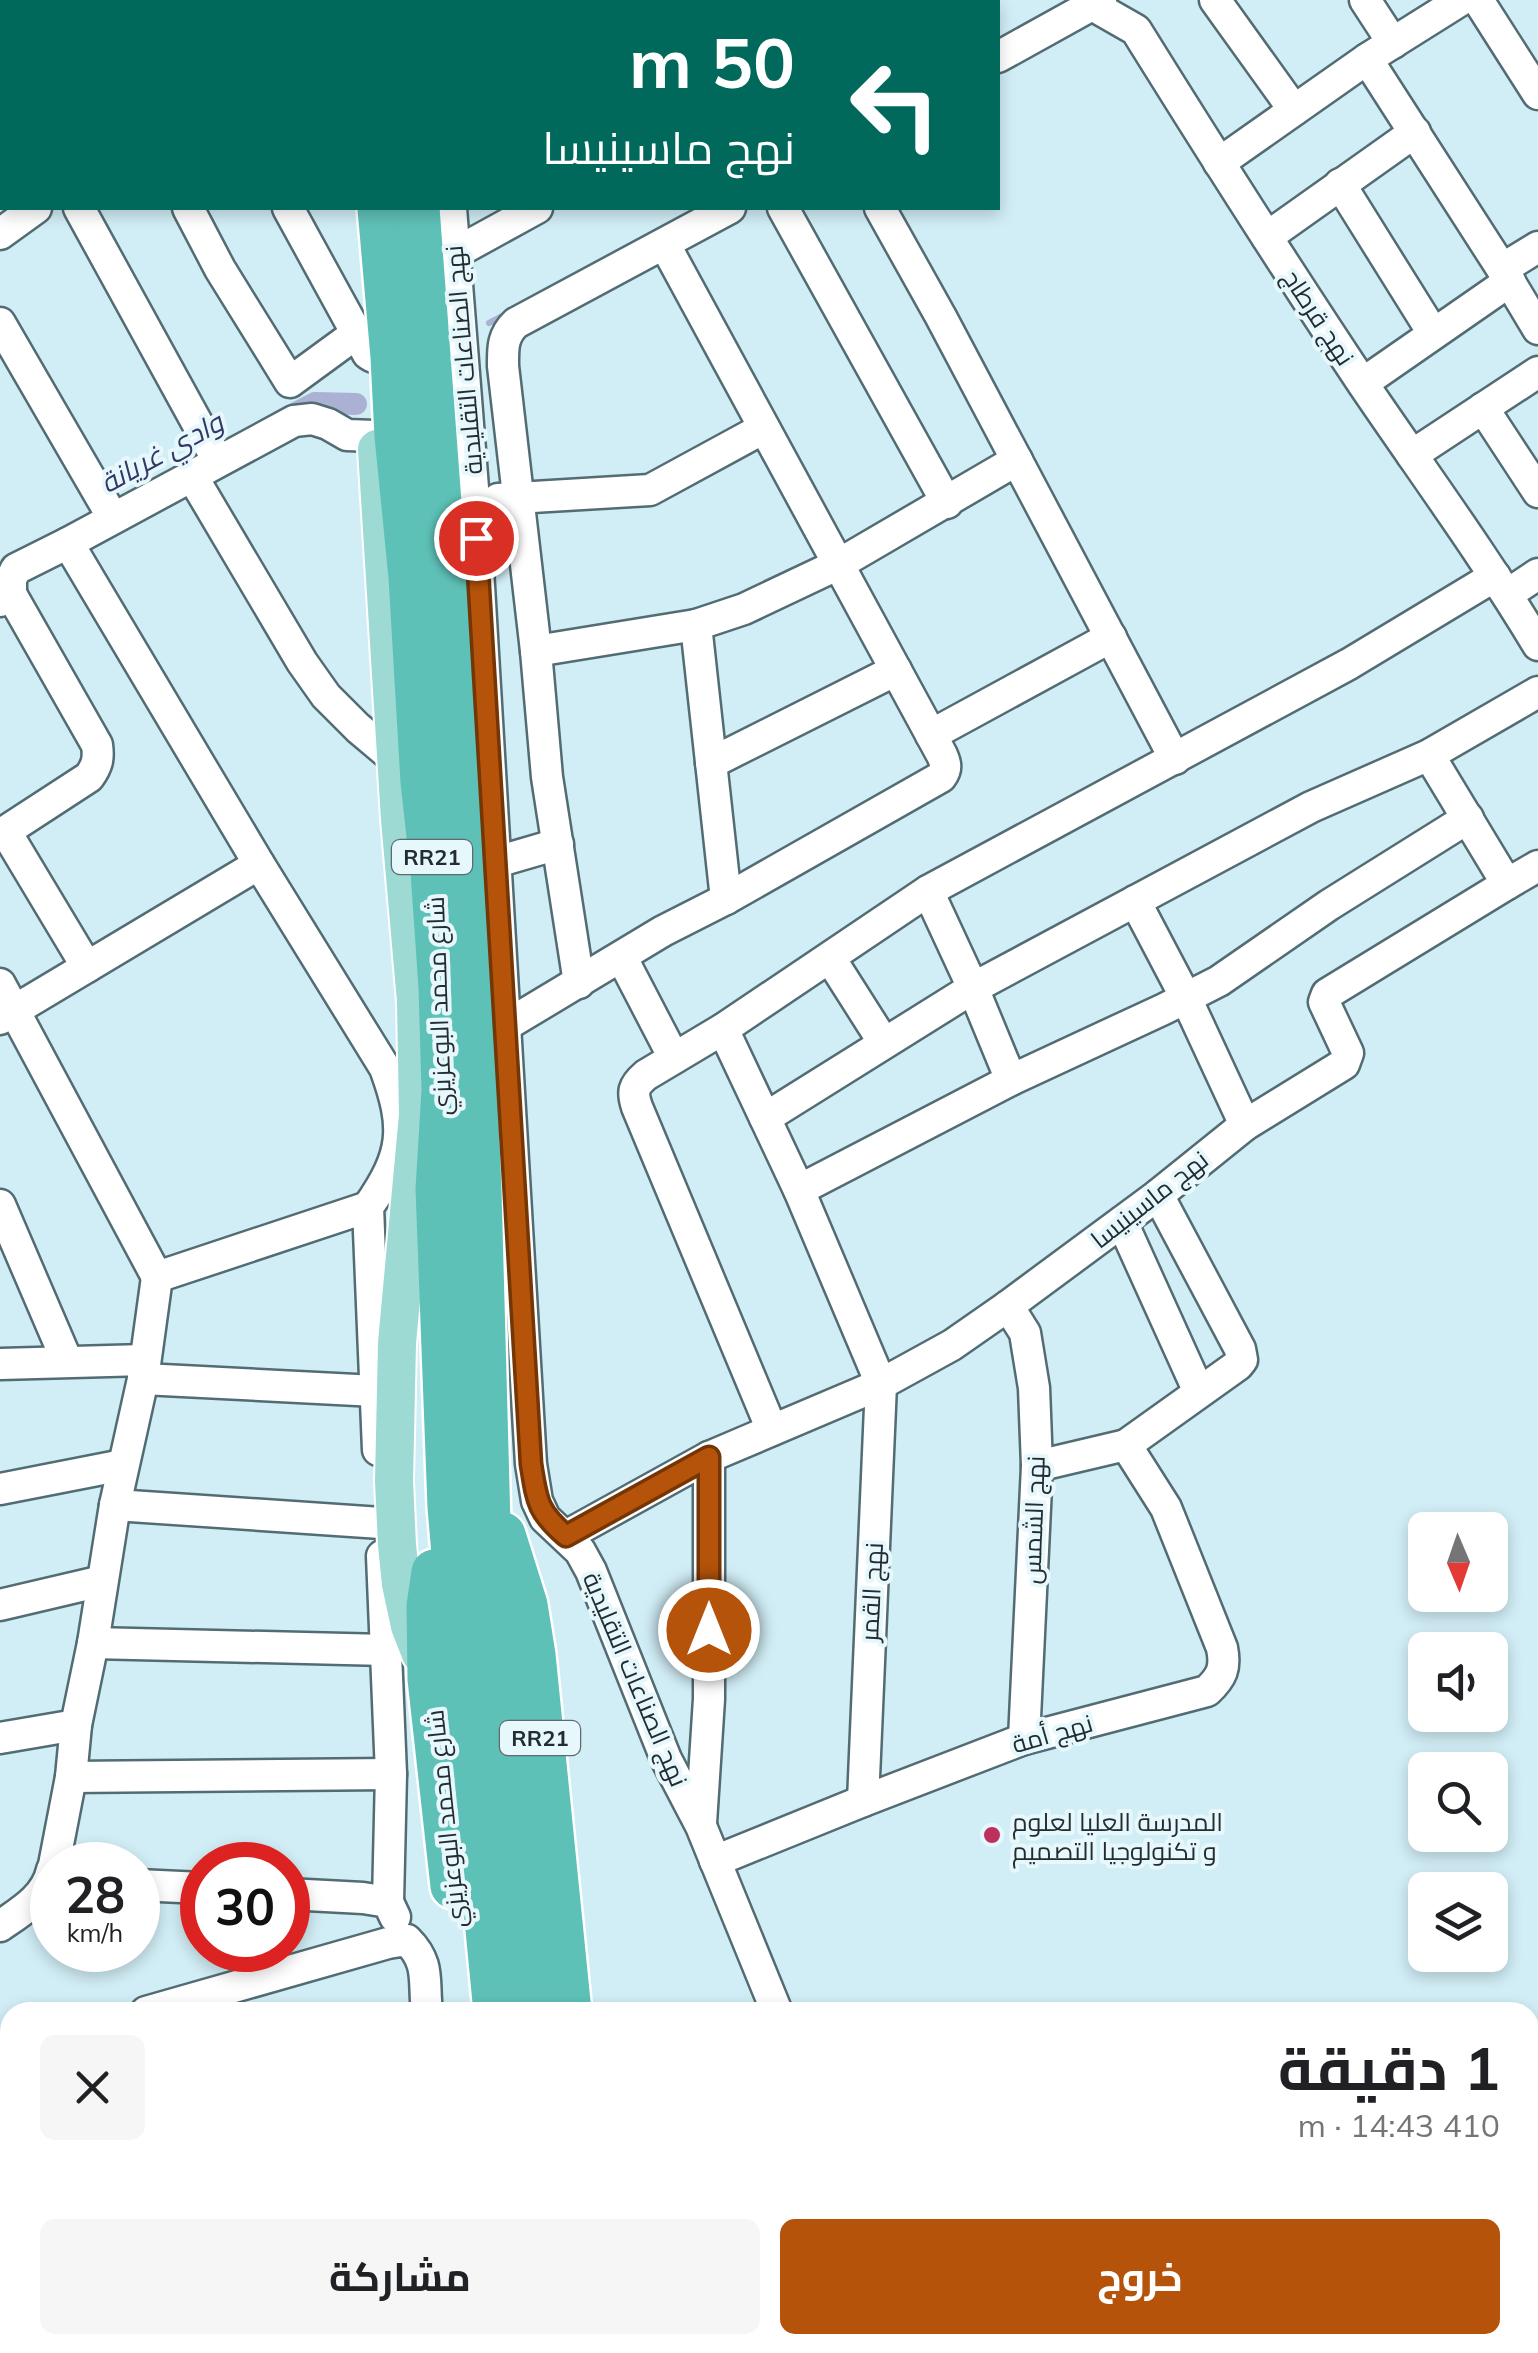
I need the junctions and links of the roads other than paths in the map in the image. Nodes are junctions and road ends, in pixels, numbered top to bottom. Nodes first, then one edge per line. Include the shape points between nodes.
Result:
1 (1215, 0) edge
2 (1365, 0) edge
3 (1094, 1) edge
4 (1478, 1) edge
5 (1380, 51) junction
6 (1000, 56) edge
7 (1538, 94) edge
8 (1294, 110) junction
9 (1414, 132) junction
10 (1219, 163) junction
11 (1340, 184) junction
12 (33, 210) edge
13 (80, 210) edge
14 (189, 210) edge
15 (289, 210) edge
16 (360, 210) edge
17 (380, 210) edge
18 (419, 210) edge
19 (450, 210) edge
20 (533, 210) edge
21 (726, 210) edge
22 (784, 210) edge
23 (881, 210) edge
24 (0, 234) edge
25 (1267, 237) junction
26 (665, 244) junction
27 (1538, 247) edge
28 (437, 263) junction
29 (1506, 275) junction
30 (0, 323) edge
31 (1538, 329) edge
32 (1433, 333) junction
33 (374, 349) junction
34 (1538, 372) edge
35 (290, 382) junction
36 (1363, 383) junction
37 (1483, 408) junction
38 (294, 420) junction
39 (764, 428) junction
40 (376, 436) junction
41 (1412, 455) junction
42 (1017, 460) junction
43 (205, 468) junction
44 (1538, 492) edge
45 (518, 497) junction
46 (474, 502) junction
47 (947, 503) junction
48 (113, 518) junction
49 (68, 543) junction
50 (839, 564) junction
51 (1538, 574) edge
52 (1502, 585) junction
53 (6, 597) edge
54 (696, 624) junction
55 (1110, 637) junction
56 (1538, 644) edge
57 (536, 651) junction
58 (896, 670) junction
59 (1538, 692) edge
60 (932, 735) junction
61 (1429, 755) junction
62 (1175, 759) junction
63 (711, 763) junction
64 (410, 772) junction
65 (1468, 818) junction
66 (3, 833) edge
67 (558, 844) junction
68 (496, 862) junction
69 (259, 864) junction
70 (1538, 866) edge
71 (1508, 884) junction
72 (928, 891) junction
73 (726, 899) junction
74 (1134, 901) junction
75 (622, 958) junction
76 (830, 958) junction
77 (88, 968) junction
78 (579, 983) junction
79 (0, 984) edge
80 (973, 988) junction
81 (1186, 998) junction
82 (7, 1015) edge
83 (505, 1026) junction
84 (724, 1030) junction
85 (884, 1043) junction
86 (674, 1058) junction
87 (1011, 1080) junction
88 (765, 1118) junction
89 (1245, 1124) junction
90 (799, 1190) junction
91 (1158, 1194) junction
92 (0, 1206) edge
93 (368, 1207) junction
94 (1122, 1222) junction
95 (157, 1276) junction
96 (1008, 1306) junction
97 (67, 1361) junction
98 (0, 1364) edge
99 (144, 1370) junction
100 (881, 1384) junction
101 (376, 1391) junction
102 (1199, 1392) junction
103 (772, 1430) junction
104 (1126, 1445) junction
105 (709, 1457) junction
106 (123, 1465) junction
107 (1037, 1466) junction
108 (485, 1469) junction
109 (0, 1489) edge
110 (115, 1506) junction
111 (450, 1507) junction
112 (381, 1523) junction
113 (566, 1536) junction
114 (102, 1581) junction
115 (0, 1605) edge
116 (93, 1644) junction
117 (386, 1650) junction
118 (430, 1679) junction
119 (76, 1725) junction
120 (0, 1738) edge
121 (1024, 1739) junction
122 (391, 1774) junction
123 (71, 1777) junction
124 (863, 1800) junction
125 (701, 1826) junction
126 (58, 1842) edge
127 (716, 1861) junction
128 (310, 1895) edge
129 (388, 1902) junction
130 (30, 1904) edge
131 (0, 1926) edge
132 (407, 1940) junction
133 (181, 2002) edge
134 (426, 2002) edge
135 (465, 2002) edge
136 (495, 2002) edge
137 (528, 2002) edge
138 (569, 2002) edge
139 (773, 2002) edge

1 - 8 street
2 - 5 street
3 - 6 street
3 - 10 street, نهج قرطاج via 1136,30
4 - 5 street
4 - 7 street
5 - 8 street
5 - 9 street
8 - 10 street
9 - 11 street
9 - 29 street
10 - 25 street, نهج قرطاج
11 - 25 street
11 - 32 street
12 - 24 street
13 - 43 street
14 - 35 street
15 - 33 street
16 - 33 main road
17 - 33 highway, شارع محمد البوعزيزي / RR21
18 - 28 highway, شارع محمد البوعزيزي / RR21
19 - 28 street, نهج الصناعات التقليدية
20 - 28 street
21 - 26 street
22 - 47 street
23 - 42 street
25 - 36 street, نهج قرطاج
26 - 39 street
26 - 45 street via 509,330 503,366
27 - 29 street
28 - 46 street, نهج الصناعات التقليدية
28 - 108 highway, شارع محمد البوعزيزي / RR21 via 479,1191
29 - 31 street
29 - 32 street
30 - 48 street
32 - 36 street
33 - 35 street
33 - 40 main road
33 - 64 highway, شارع محمد البوعزيزي / RR21 via 397,436 410,577
34 - 37 street
35 - 38 street
36 - 41 street, نهج قرطاج
37 - 41 street
37 - 44 street
38 - 40 street
38 - 43 street
39 - 45 street via 650,490
39 - 50 street
40 - 64 main road
41 - 52 street, نهج قرطاج
42 - 47 street
42 - 55 street
43 - 48 street
43 - 64 street via 302,662 326,696
45 - 46 street
45 - 57 street
46 - 68 street, نهج الصناعات التقليدية
47 - 50 street
48 - 49 street
49 - 53 street via 16,569
49 - 69 street
50 - 54 street
50 - 58 street
51 - 52 street
52 - 56 street, نهج قرطاج
52 - 62 street
53 - 66 street via 98,745 99,757 88,777
54 - 57 street
54 - 63 street
55 - 60 street
55 - 62 street
57 - 67 street
58 - 60 street
58 - 63 street
59 - 61 street
60 - 73 street via 946,764 941,777
61 - 65 street
61 - 74 street via 1311,807
62 - 72 street
63 - 73 street
64 - 111 highway, شارع محمد البوعزيزي / RR21 via 433,872 442,987 438,1189
64 - 118 main road via 418,1115 397,1343 396,1513 401,1584
65 - 71 street
65 - 81 street
66 - 77 street
67 - 68 street
67 - 78 street
68 - 83 street, نهج الصناعات التقليدية
69 - 77 street
69 - 93 street via 385,1068 396,1099 398,1148
70 - 71 street
71 - 89 street, نهج ماسينيسا via 1327,994 1324,1002 1348,1053 1344,1064
72 - 76 street
72 - 80 street
73 - 75 street
74 - 80 street
74 - 81 street
75 - 78 street
75 - 86 street
76 - 84 street
76 - 85 street
77 - 82 street
78 - 83 street
79 - 82 street
80 - 85 street
80 - 87 street
81 - 87 street
81 - 89 street
82 - 95 street
83 - 113 street, نهج الصناعات التقليدية via 531,1464 545,1518
84 - 86 street
84 - 88 street
85 - 88 street
86 - 103 street via 646,1075 632,1094
87 - 90 street
88 - 90 street
89 - 91 street, نهج ماسينيسا
90 - 100 street
91 - 94 street, نهج ماسينيسا
91 - 102 street via 1240,1349 1238,1365
92 - 97 street
93 - 95 street
93 - 101 street
94 - 96 street, نهج ماسينيسا
94 - 102 street
95 - 99 street
96 - 100 street, نهج ماسينيسا
96 - 107 street, نهج الشمس via 1030,1354
97 - 98 street
97 - 99 street
99 - 101 street
99 - 106 street
100 - 103 street, نهج ماسينيسا
100 - 124 street, نهج القمر
101 - 112 street
102 - 104 street
103 - 105 street, نهج ماسينيسا
104 - 107 street
104 - 121 street, نهج أمة via 1166,1508 1225,1664 1207,1691
105 - 113 street, نهج ماسينيسا
105 - 125 street via 709,1699
106 - 109 street
106 - 110 street
107 - 121 street, نهج الشمس
108 - 137 highway, شارع محمد البوعزيزي / RR21 via 491,1635
108 - 138 highway, شارع محمد البوعزيزي / RR21 via 534,1655
110 - 112 street
110 - 114 street
111 - 118 highway, شارع محمد البوعزيزي / RR21 via 429,1606
111 - 136 highway, شارع محمد البوعزيزي / RR21
112 - 117 street
113 - 125 street, نهج الصناعات التقليدية via 590,1571 666,1759
114 - 115 street
114 - 116 street
116 - 117 street
116 - 119 street
117 - 122 street
118 - 135 highway, شارع محمد البوعزيزي / RR21
119 - 120 street
119 - 123 street
121 - 124 street, نهج أمة
122 - 123 street
122 - 129 street
123 - 126 street
124 - 127 street, نهج أمة
125 - 127 street, نهج الصناعات التقليدية
127 - 139 street, نهج الصناعات التقليدية
128 - 129 street
129 - 132 street
130 - 131 street
132 - 133 street
132 - 134 street via 419,1952

